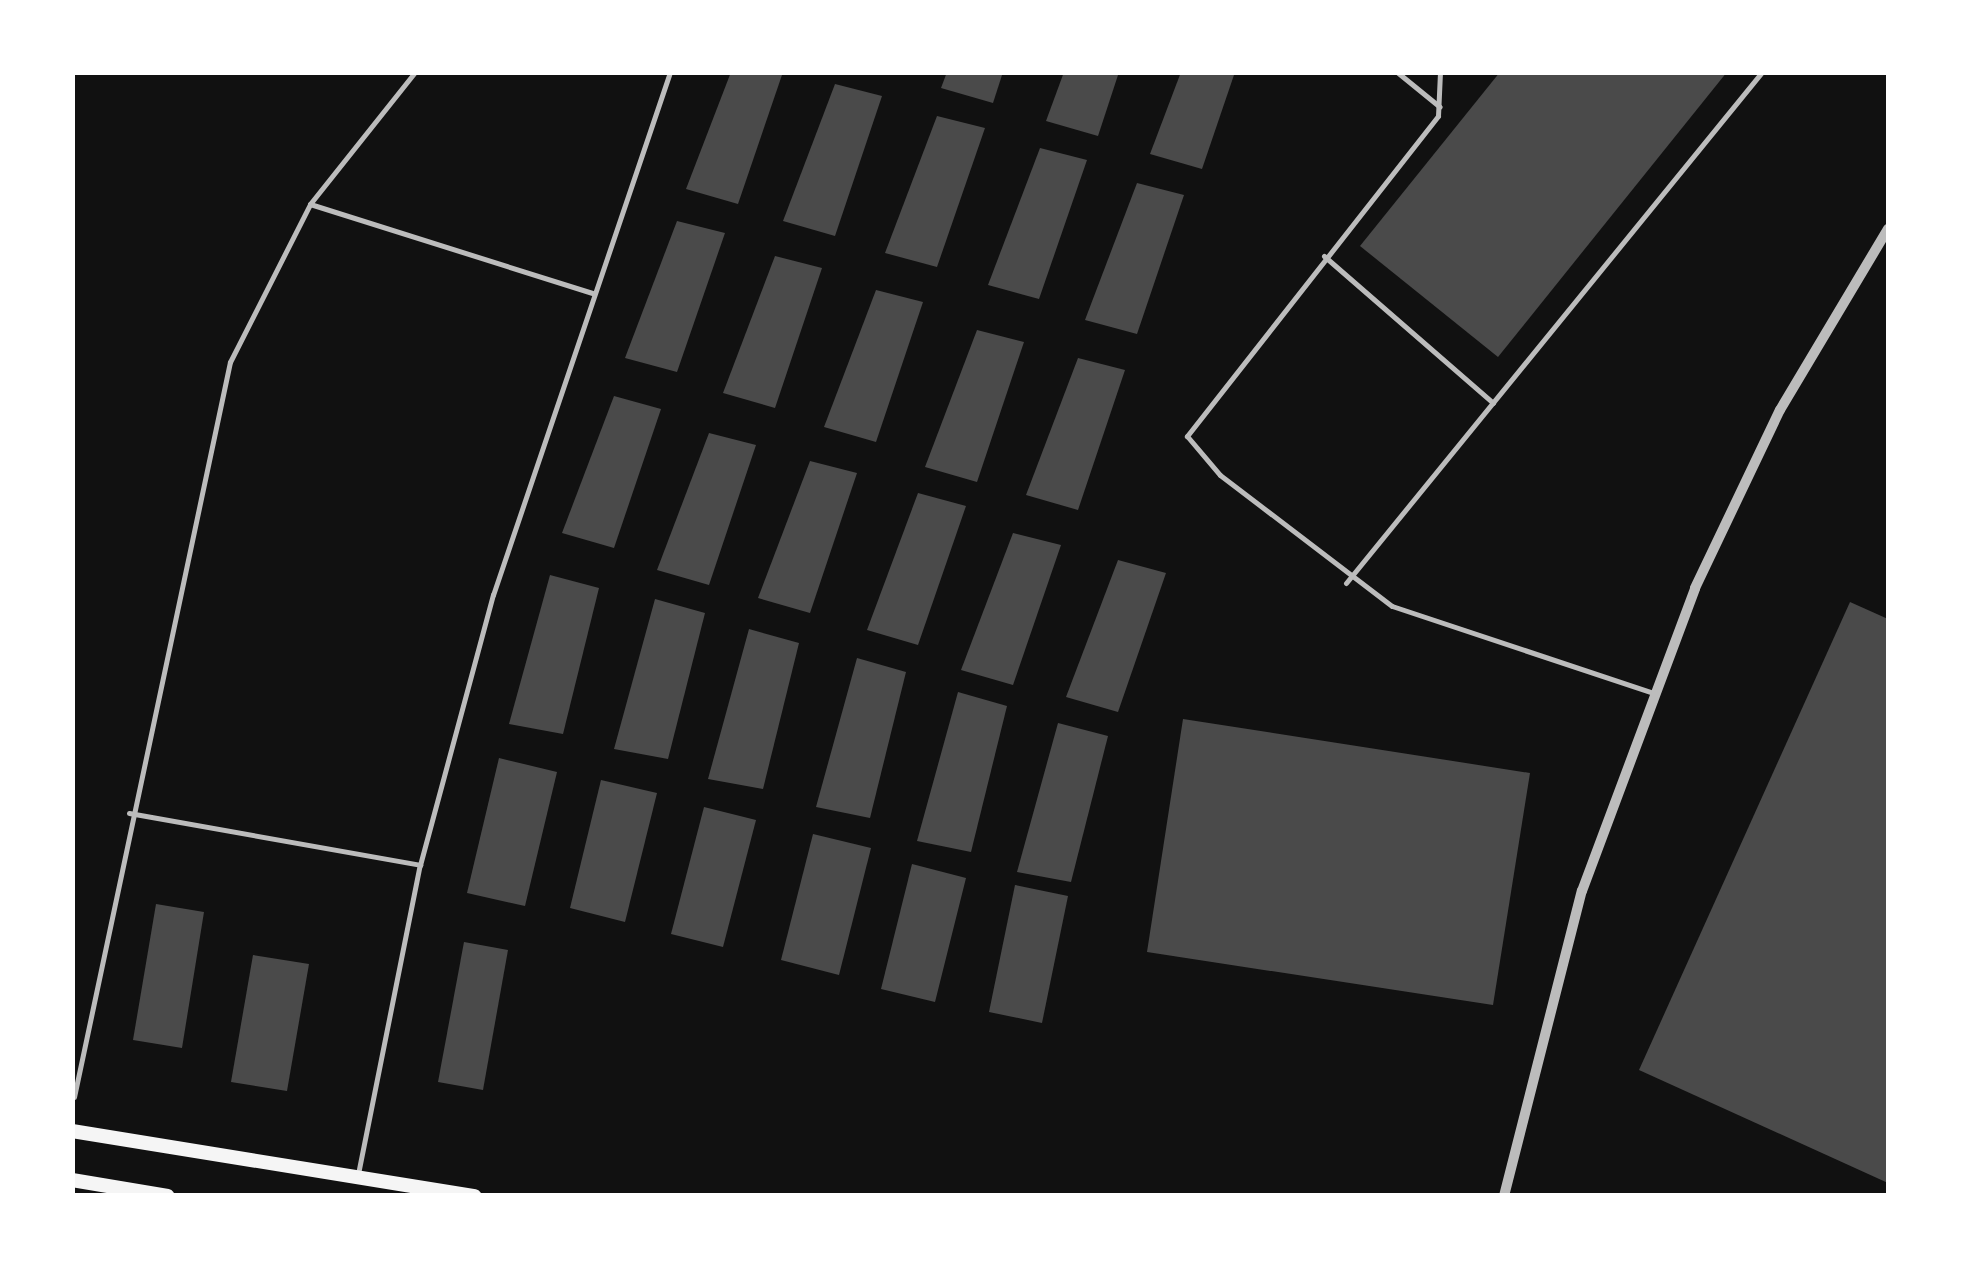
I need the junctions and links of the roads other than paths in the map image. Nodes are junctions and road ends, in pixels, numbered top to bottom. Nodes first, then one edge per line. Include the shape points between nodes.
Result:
1 (415, 72) edge
2 (670, 72) edge
3 (1398, 72) edge
4 (1440, 72) edge
5 (1762, 72) edge
6 (1440, 107) junction
7 (310, 204) junction
8 (1888, 229) edge
9 (1324, 256) junction
10 (592, 293) junction
11 (1493, 403) junction
12 (1352, 576) junction
13 (1346, 583) dead end
14 (1654, 692) junction
15 (128, 812) junction
16 (420, 865) junction
17 (74, 1097) edge
18 (72, 1131) edge
19 (357, 1178) junction
20 (72, 1180) edge
21 (168, 1196) edge
22 (475, 1196) edge
23 (1504, 1196) edge

1 - 7 lane
2 - 10 lane
3 - 6 lane
4 - 6 lane
5 - 11 lane
6 - 9 lane
7 - 10 lane
7 - 15 lane via 230,362
8 - 14 street via 1780,410
9 - 11 lane
9 - 12 lane via 1187,436 1220,475
10 - 16 lane via 493,596
11 - 12 lane
12 - 13 lane
12 - 14 lane via 1415,616
14 - 23 street via 1582,891
15 - 16 lane
15 - 17 lane
16 - 19 lane
18 - 19 main road
19 - 22 main road
20 - 21 main road

